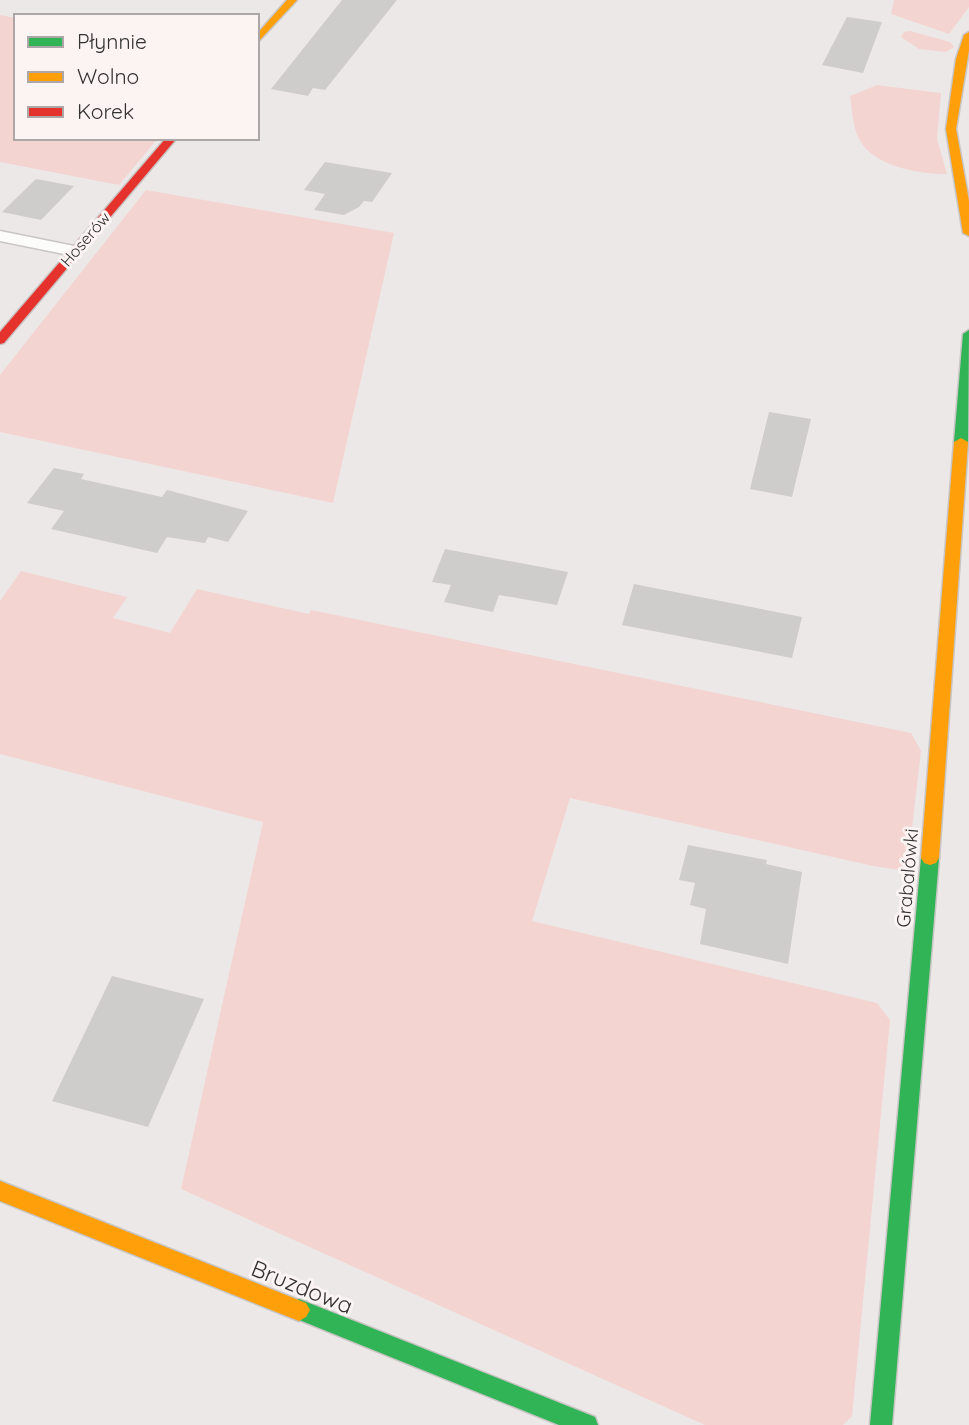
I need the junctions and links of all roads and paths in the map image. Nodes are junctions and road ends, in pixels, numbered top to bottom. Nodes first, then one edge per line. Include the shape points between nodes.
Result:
1 (292, 0) edge
2 (969, 36) edge
3 (259, 38) edge
4 (170, 140) edge
5 (969, 233) edge
6 (0, 236) edge
7 (74, 251) junction
8 (969, 334) edge
9 (0, 340) edge
10 (0, 1191) edge
11 (587, 1425) edge
12 (881, 1425) edge

1 - 3 street
2 - 5 street via 951,129
4 - 7 street, Hoserów
6 - 7 lane
7 - 9 street, Hoserów
8 - 12 street, Grabalówki via 942,726
10 - 11 street, Bruzdowa

